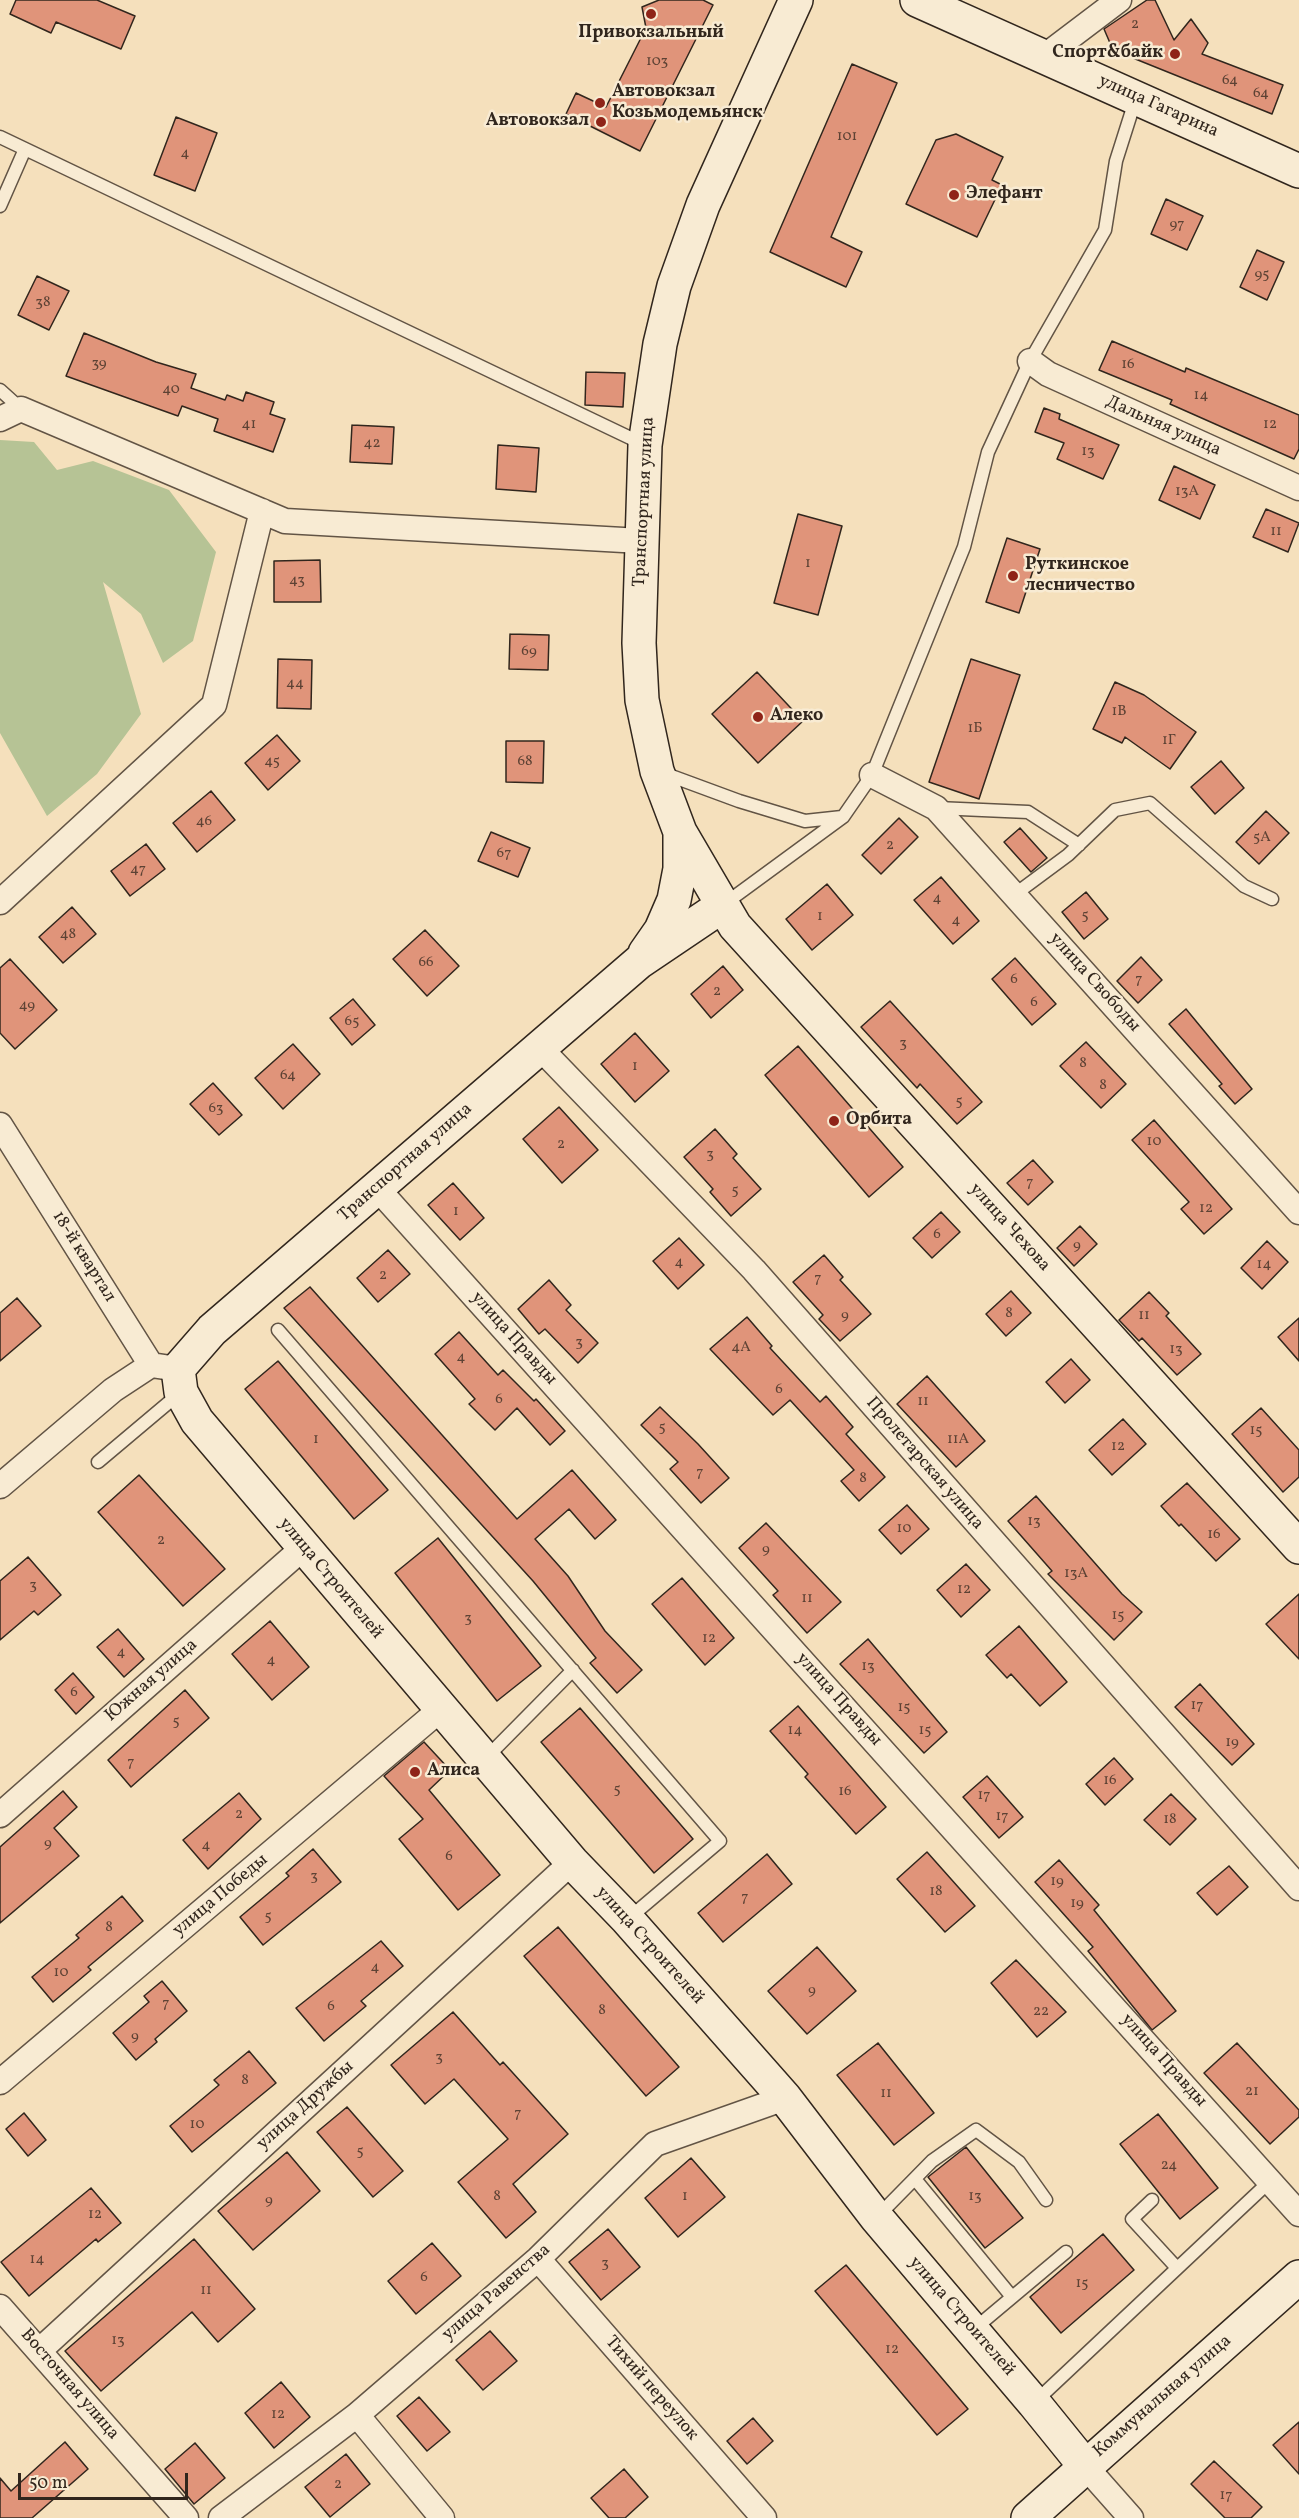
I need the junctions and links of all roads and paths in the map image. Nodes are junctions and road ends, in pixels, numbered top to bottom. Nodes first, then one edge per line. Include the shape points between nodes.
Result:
1 (796, 0) edge
2 (917, 0) edge
3 (1119, 0) edge
4 (1045, 56) junction
5 (1136, 97) junction
6 (0, 137) edge
7 (25, 149) junction
8 (1295, 163) edge
9 (0, 206) edge
10 (1030, 361) junction
11 (0, 390) edge
12 (11, 414) edge
13 (645, 445) junction
14 (1299, 488) edge
15 (262, 511) junction
16 (641, 541) junction
17 (657, 771) junction
18 (872, 775) junction
19 (936, 808) junction
20 (843, 817) junction
21 (680, 832) junction
22 (1079, 845) junction
23 (1014, 895) junction
24 (1272, 899) dead end
25 (0, 902) edge
26 (722, 906) junction
27 (639, 962) junction
28 (540, 1048) junction
29 (0, 1125) edge
30 (376, 1187) junction
31 (1299, 1212) edge
32 (278, 1330) dead end
33 (170, 1376) junction
34 (98, 1462) dead end
35 (0, 1486) edge
36 (1299, 1547) edge
37 (303, 1548) junction
38 (573, 1670) junction
39 (441, 1709) junction
40 (484, 1760) junction
41 (0, 1815) edge
42 (572, 1862) junction
43 (1299, 1888) edge
44 (627, 1919) junction
45 (0, 2082) edge
46 (786, 2098) junction
47 (915, 2179) junction
48 (1269, 2182) junction
49 (1046, 2200) dead end
50 (1152, 2200) dead end
51 (1299, 2214) edge
52 (876, 2217) junction
53 (1066, 2252) dead end
54 (538, 2259) junction
55 (1176, 2268) junction
56 (1299, 2277) edge
57 (1012, 2297) junction
58 (0, 2307) edge
59 (972, 2330) junction
60 (39, 2350) junction
61 (1034, 2403) junction
62 (357, 2415) junction
63 (1085, 2466) junction
64 (186, 2518) edge
65 (221, 2518) edge
66 (442, 2518) edge
67 (764, 2518) edge
68 (1028, 2518) edge
69 (1131, 2518) edge

1 - 13 street, Транспортная улица via 725,152 674,286 660,344
2 - 4 street, улица Гагарина
3 - 4 street
4 - 5 street, улица Гагарина
5 - 8 street, улица Гагарина
5 - 10 lane via 1116,161 1105,230
6 - 7 lane
7 - 9 lane
7 - 13 lane
10 - 14 street, Дальняя улица via 1048,374
10 - 18 lane via 988,452 964,547
11 - 12 lane
12 - 15 street
13 - 16 street, Транспортная улица
15 - 16 street via 285,521
15 - 25 street via 214,705
16 - 17 street, Транспортная улица via 642,700
17 - 20 lane via 805,821
17 - 21 street, Транспортная улица
18 - 19 street, улица Свободы
18 - 20 lane
19 - 22 lane via 1028,812
19 - 23 street, улица Свободы
20 - 26 lane
21 - 26 street, Транспортная улица
21 - 27 street via 680,869 674,900 661,930
22 - 23 lane
22 - 24 lane via 1115,810 1150,803 1244,886
23 - 31 street, улица Свободы
26 - 27 street
26 - 36 street, улица Чехова via 735,926
27 - 28 street, Транспортная улица
28 - 30 street, Транспортная улица
28 - 43 street, Пролетарская улица via 754,1270
29 - 33 street, 18-й квартал
30 - 33 street, Транспортная улица via 212,1330
30 - 48 street, улица Правды
32 - 38 lane
33 - 34 lane
33 - 35 street, Транспортная улица via 113,1390
33 - 37 street, улица Строителей via 197,1421
37 - 39 street, улица Строителей
37 - 41 street, Южная улица
38 - 40 lane
38 - 44 lane via 720,1841
39 - 40 street, улица Строителей
39 - 45 street, улица Победы
40 - 42 street, улица Строителей
42 - 44 street, улица Строителей
42 - 60 street, улица Дружбы
44 - 46 street, улица Строителей
46 - 52 street, улица Строителей
46 - 54 street, улица Равенства via 655,2144
47 - 49 lane via 932,2161 976,2130 1019,2162
47 - 52 lane
47 - 57 lane
48 - 51 street, улица Правды
48 - 55 lane
50 - 55 lane via 1132,2219
52 - 59 street, улица Строителей
53 - 57 lane
54 - 62 street, улица Равенства
54 - 67 street, Тихий переулок
55 - 61 lane
56 - 63 street, Коммунальная улица
57 - 59 lane
58 - 60 street, Восточная улица
59 - 61 street, улица Строителей
60 - 64 street, Восточная улица
61 - 63 street, улица Строителей
62 - 65 street, улица Равенства
62 - 66 street
63 - 68 street, Коммунальная улица
63 - 69 street, улица Строителей

